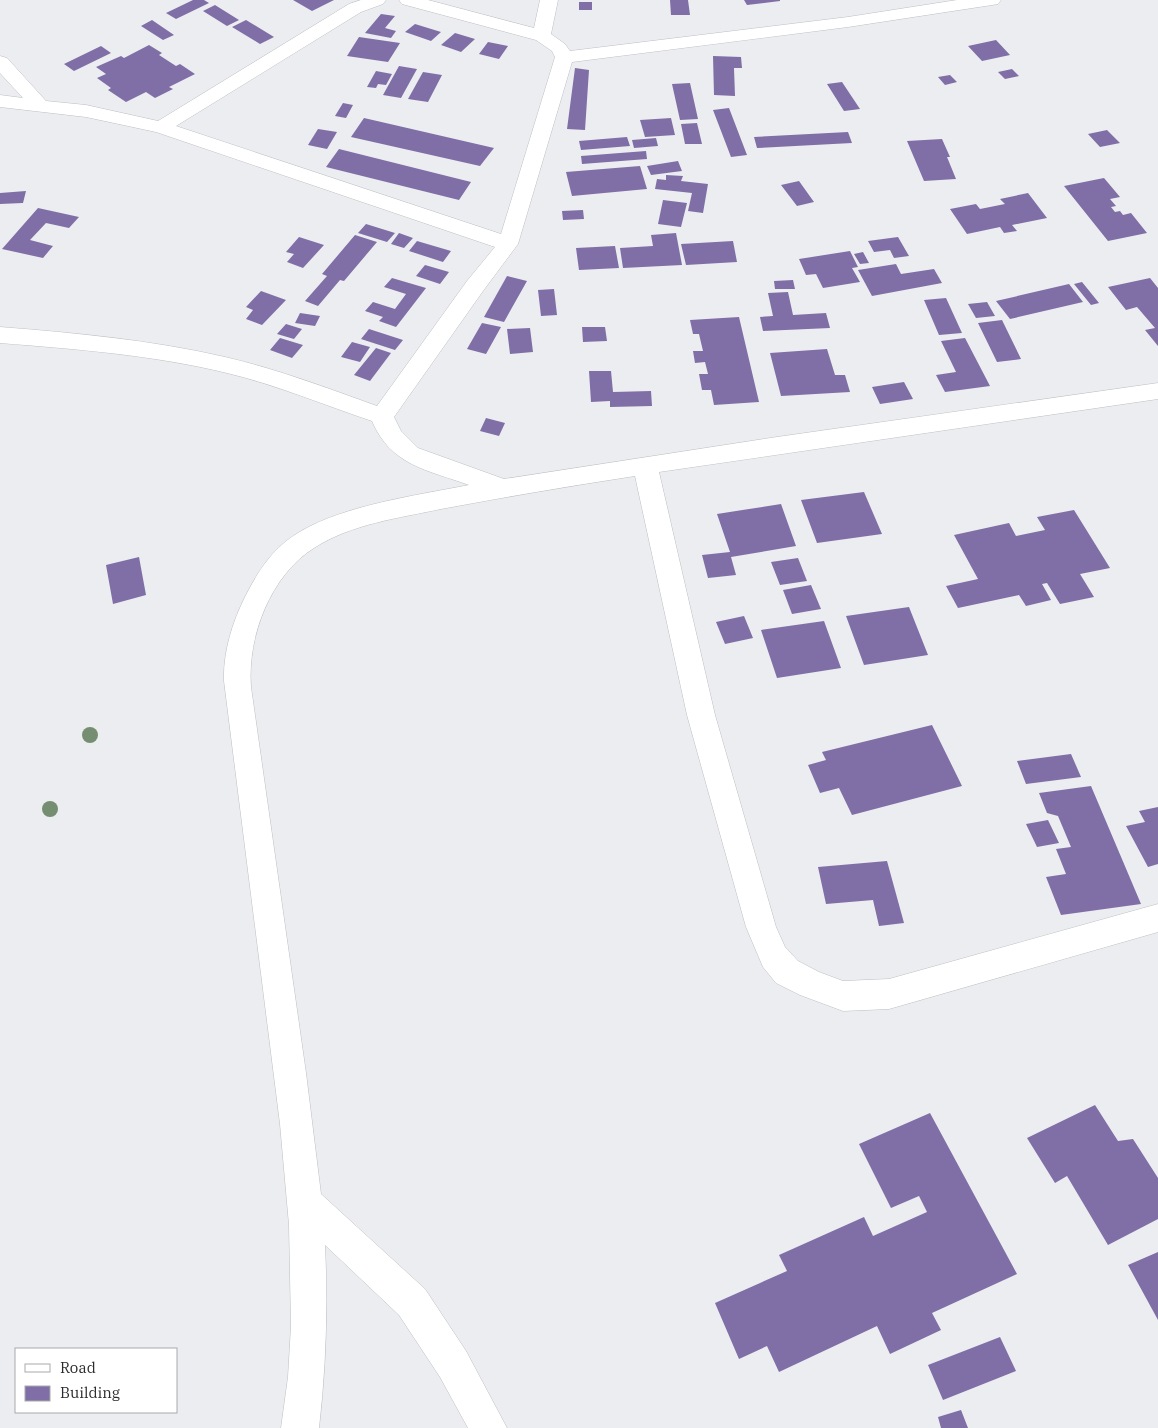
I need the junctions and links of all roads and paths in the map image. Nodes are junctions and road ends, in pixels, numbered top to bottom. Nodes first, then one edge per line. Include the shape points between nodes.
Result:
1 (377, 0) edge
2 (408, 0) edge
3 (549, 0) edge
4 (992, 0) edge
5 (450, 6) edge
6 (542, 36) junction
7 (564, 57) junction
8 (0, 62) edge
9 (0, 101) edge
10 (40, 104) junction
11 (161, 127) junction
12 (508, 244) junction
13 (0, 335) edge
14 (1158, 391) edge
15 (382, 416) junction
16 (646, 465) junction
17 (503, 488) junction
18 (1158, 918) edge
19 (305, 1203) junction
20 (300, 1428) edge
21 (488, 1428) edge

1 - 11 street via 354,8
2 - 5 street
3 - 6 street
4 - 7 street via 846,15
5 - 6 street
6 - 7 street via 559,48
7 - 12 street
8 - 10 street
9 - 10 street
10 - 11 street
11 - 12 street
12 - 15 street
13 - 15 street via 174,354 259,374
14 - 16 street
15 - 17 street via 386,430 410,454
16 - 17 street
16 - 18 street via 704,724 761,927 774,957 787,972 843,996 889,994
17 - 19 street via 357,518 294,548 275,569 253,606 244,632 237,667 240,708 303,1162
19 - 20 street via 310,1276 306,1391
19 - 21 street via 412,1302 453,1364

